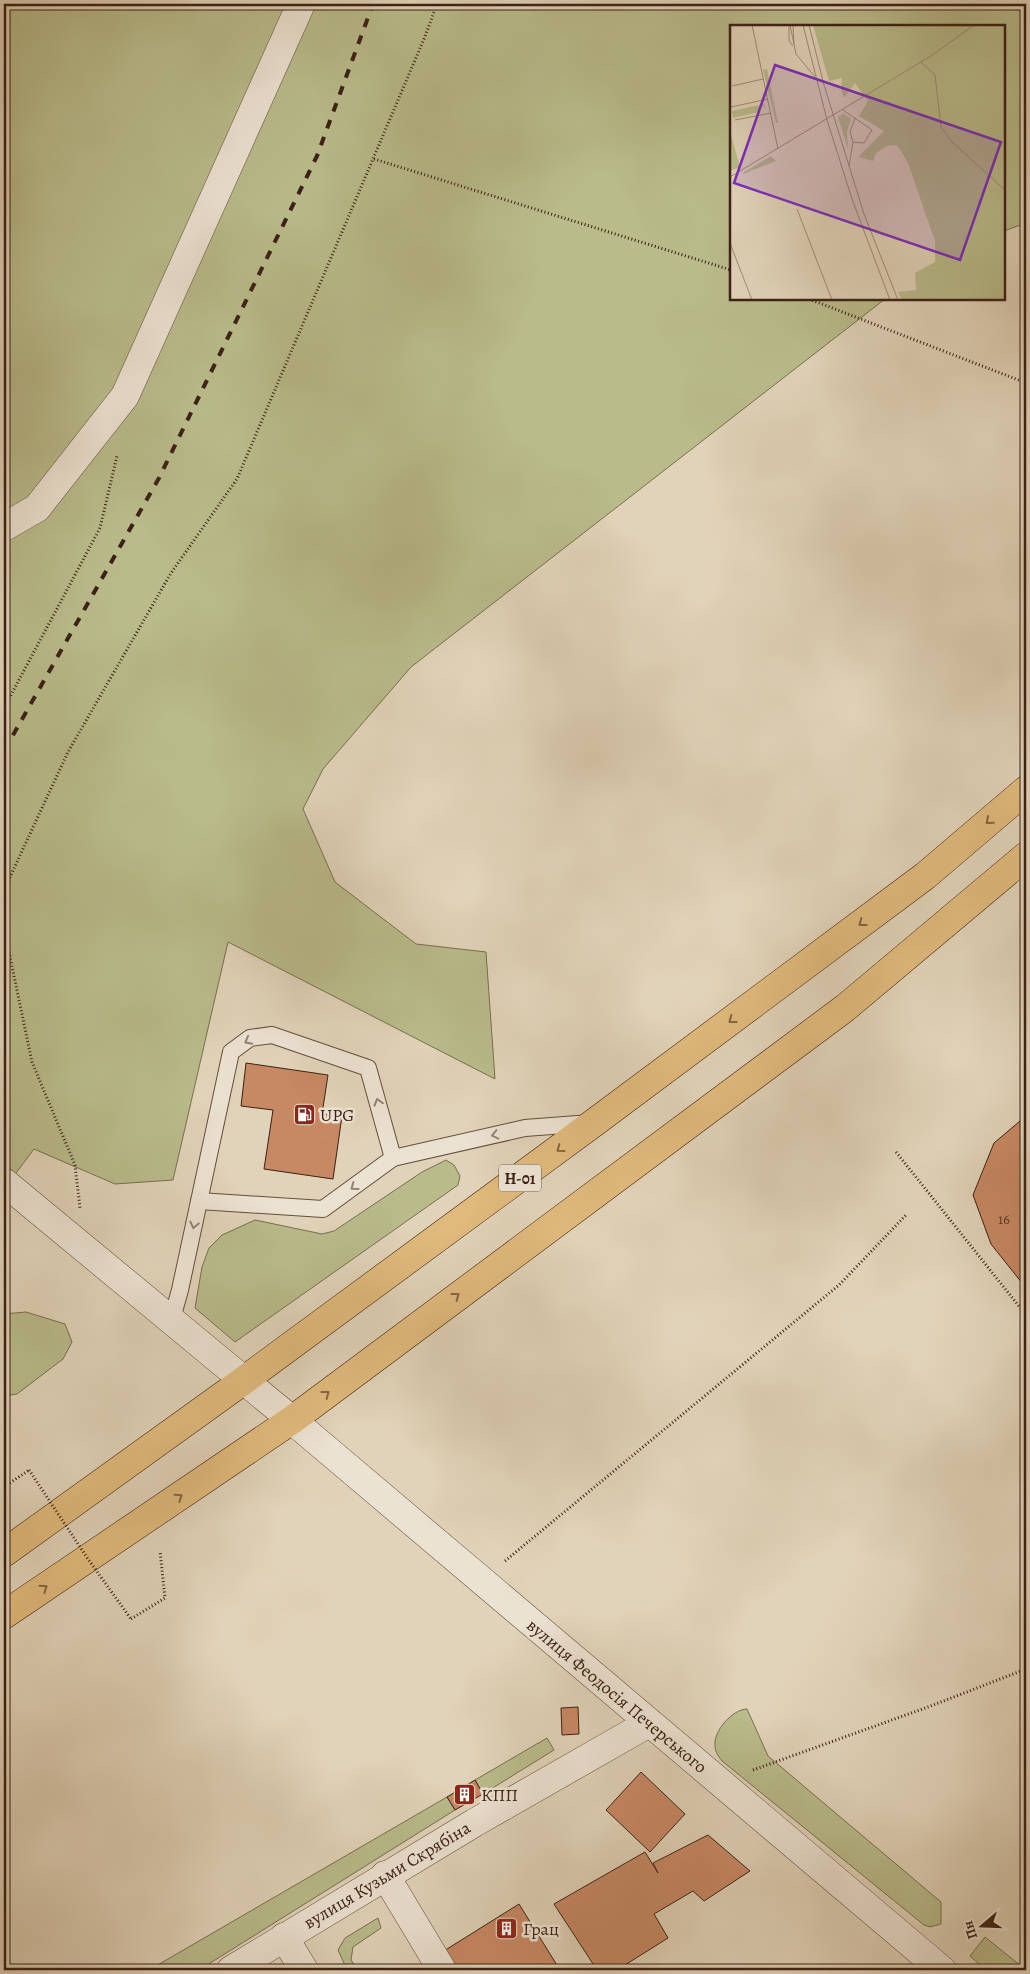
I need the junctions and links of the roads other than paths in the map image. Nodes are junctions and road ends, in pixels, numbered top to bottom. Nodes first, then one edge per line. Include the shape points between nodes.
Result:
1 (301, 4) edge
2 (4, 527) edge
3 (1026, 790) edge
4 (1026, 856) edge
5 (595, 1122) junction
6 (393, 1158) junction
7 (4, 1182) edge
8 (200, 1201) junction
9 (171, 1322) junction
10 (244, 1381) junction
11 (292, 1420) junction
12 (4, 1553) edge
13 (4, 1616) edge
14 (649, 1723) junction
15 (385, 1875) junction
16 (284, 1937) junction
17 (231, 1970) edge
18 (304, 1970) edge
19 (442, 1970) edge
20 (942, 1970) edge

1 - 2 street via 125,396 37,508
3 -> 5 main road, Н-01 via 925,876
11 -> 4 main road via 844,1008
5 -> 6 lane via 525,1128
5 -> 10 main road, Н-01
6 -> 8 lane via 323,1209
6 -> 8 lane via 368,1068 272,1035 250,1038 231,1052
7 - 9 street, вулиця Феодосія Печерського
8 -> 9 lane
9 - 10 street, вулиця Феодосія Печерського
10 - 11 street, вулиця Феодосія Печерського
10 - 12 main road, Н-01
13 -> 11 main road
11 - 14 street, вулиця Феодосія Печерського
14 - 15 street, вулиця Кузьми Скрябіна
14 - 20 street, вулиця Феодосія Печерського
15 - 16 street, вулиця Кузьми Скрябіна
15 - 19 street
16 - 17 street, вулиця Кузьми Скрябіна
16 - 18 street

